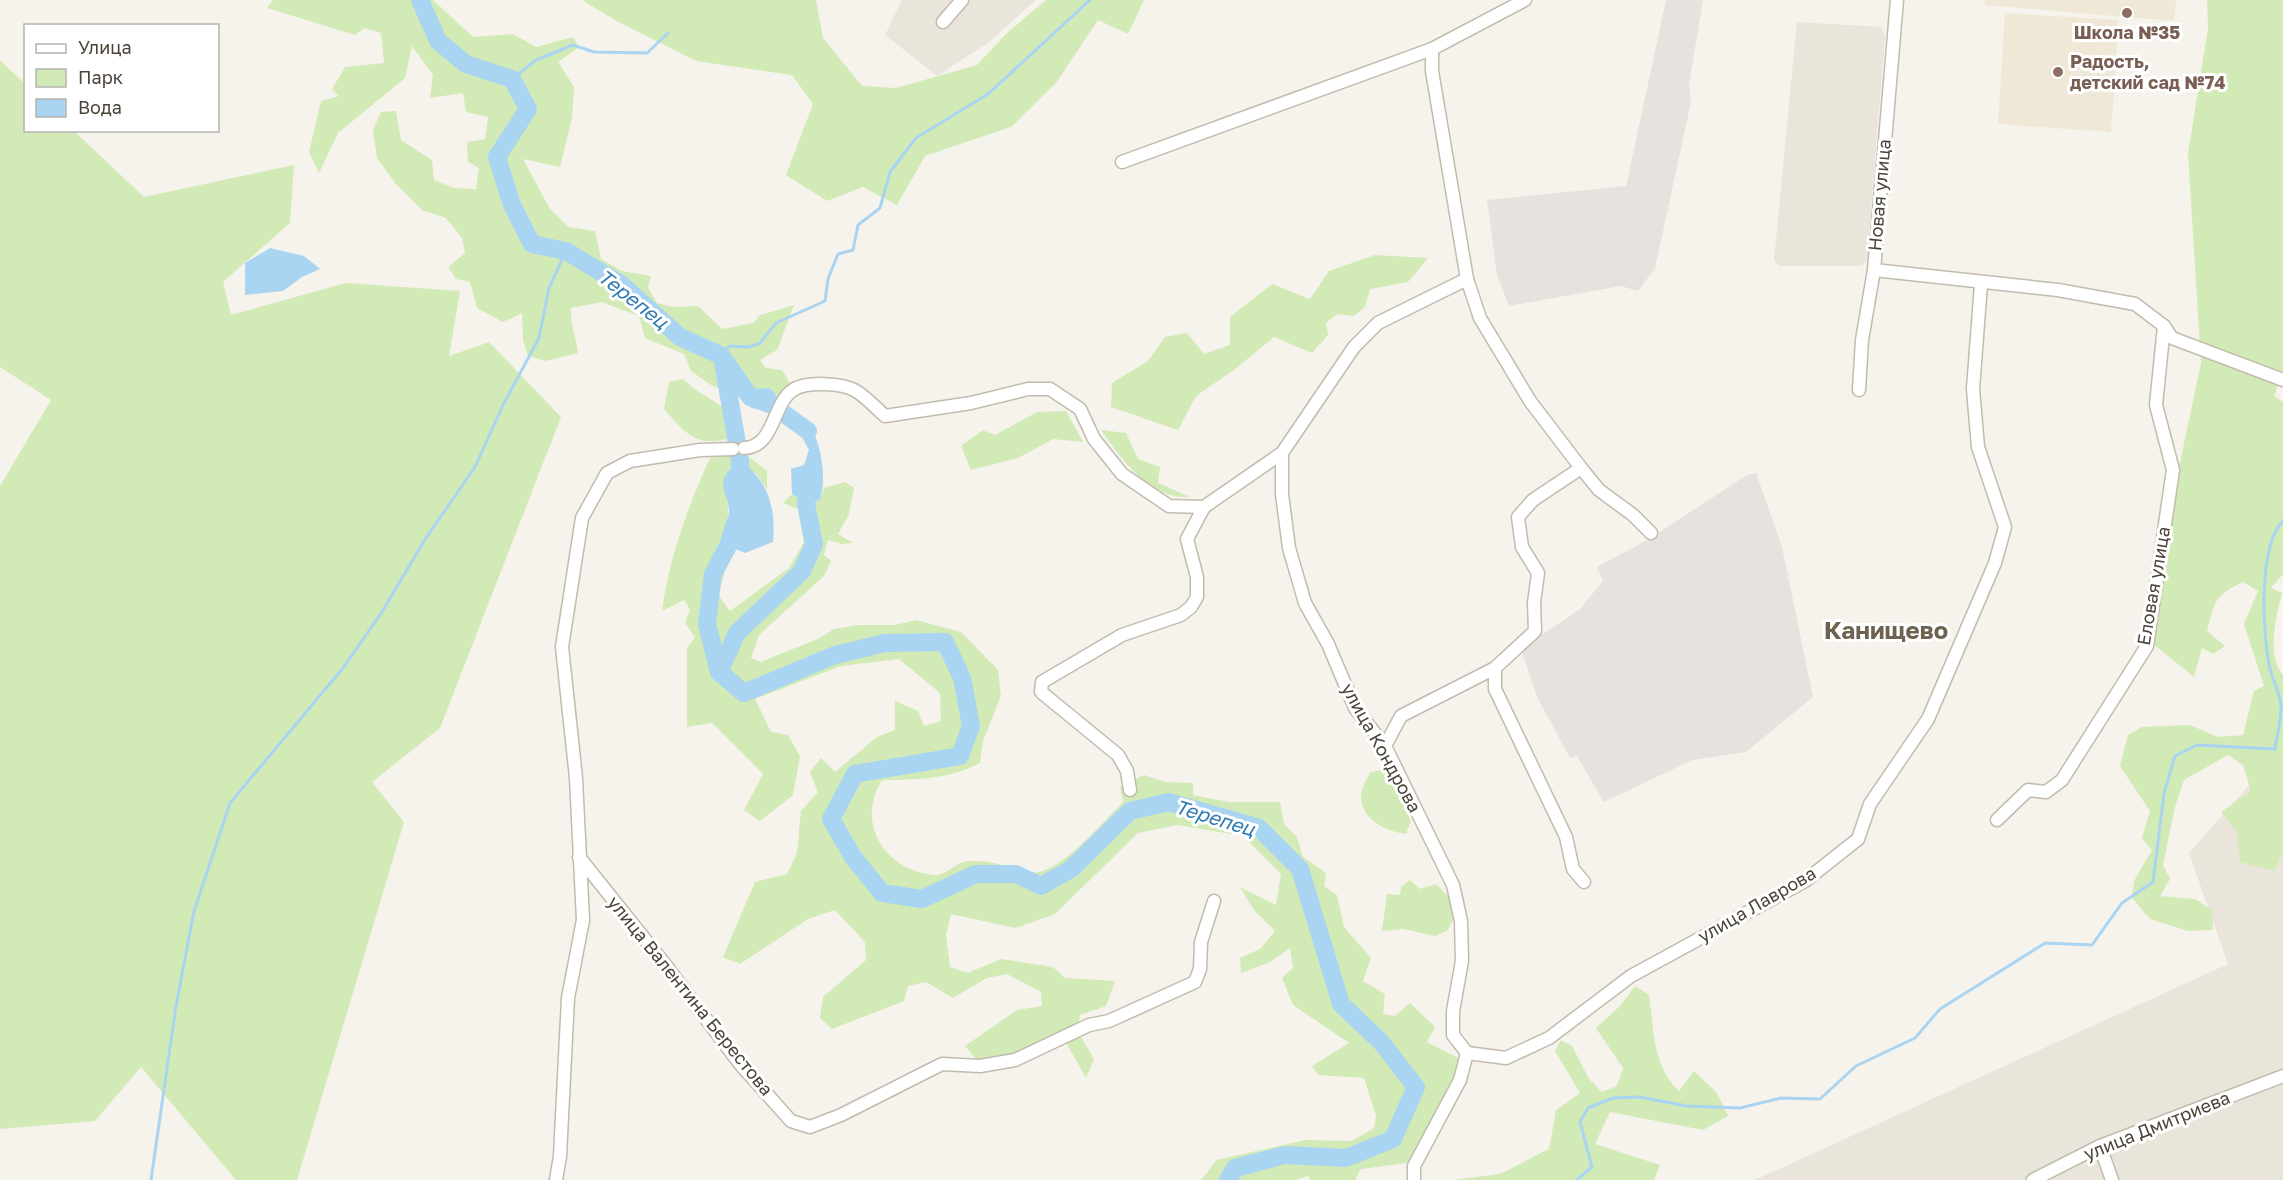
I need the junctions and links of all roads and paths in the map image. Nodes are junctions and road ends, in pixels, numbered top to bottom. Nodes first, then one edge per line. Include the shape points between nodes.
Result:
1 (962, 0) edge
2 (1525, 0) edge
3 (1897, 0) edge
4 (943, 22) dead end
5 (1432, 49) junction
6 (1122, 162) dead end
7 (1874, 270) junction
8 (1467, 279) junction
9 (1981, 284) junction
10 (2164, 326) junction
11 (2283, 380) edge
12 (1859, 390) dead end
13 (1282, 453) junction
14 (1581, 468) junction
15 (1204, 507) junction
16 (1651, 533) dead end
17 (1495, 668) junction
18 (1385, 746) junction
19 (1130, 790) dead end
20 (1997, 819) dead end
21 (579, 857) junction
22 (1584, 882) dead end
23 (1214, 901) dead end
24 (1467, 1053) junction
25 (2283, 1076) edge
26 (2100, 1146) junction
27 (556, 1180) edge
28 (1414, 1180) edge
29 (2033, 1180) edge
30 (2112, 1180) edge

1 - 4 street
2 - 5 street
3 - 7 street, Новая улица
5 - 6 street
5 - 8 street via 1432,71
7 - 9 street
7 - 12 street, Новая улица via 1862,340
8 - 13 street via 1378,323 1354,347
8 - 14 street via 1480,318 1530,401
9 - 10 street via 2135,304
9 - 24 street, улица Лаврова via 1973,389 1978,447 2005,527 1995,563 1928,719 1870,804 1858,840 1804,881 1631,976 1549,1038 1506,1058
10 - 11 street via 2172,338
10 - 20 street, Еловая улица via 2156,405 2173,470 2147,646 2062,780 2046,792 2028,790
13 - 15 street
13 - 18 street, улица Кондрова via 1282,494 1289,548 1305,603 1328,644 1355,708
14 - 16 street via 1599,490
14 - 17 street via 1533,500 1518,518 1522,547 1538,573 1535,632
15 - 19 street via 1187,539 1197,578 1197,597 1191,607 1181,615 1122,635 1040,686 1041,692 1118,755 1127,771
15 - 21 street via 1169,506 1122,474 1094,439 1080,409 1050,389 1028,388 971,403 885,416 855,390 823,383 793,390 763,440 750,448 700,450 630,461 607,473 582,518 562,647 576,778
17 - 18 street via 1401,716
17 - 22 street via 1495,689 1566,837 1573,869
18 - 24 street, улица Кондрова via 1453,885 1461,921 1462,961 1453,1011 1454,1035
21 - 23 street, улица Валентина Берестова via 740,1064 791,1121 810,1127 942,1064 980,1066 1016,1060 1195,982
21 - 27 street via 583,920 568,998
24 - 28 street via 1460,1080 1414,1166
25 - 26 street, улица Дмитриева
26 - 29 street, улица Дмитриева
26 - 30 street

